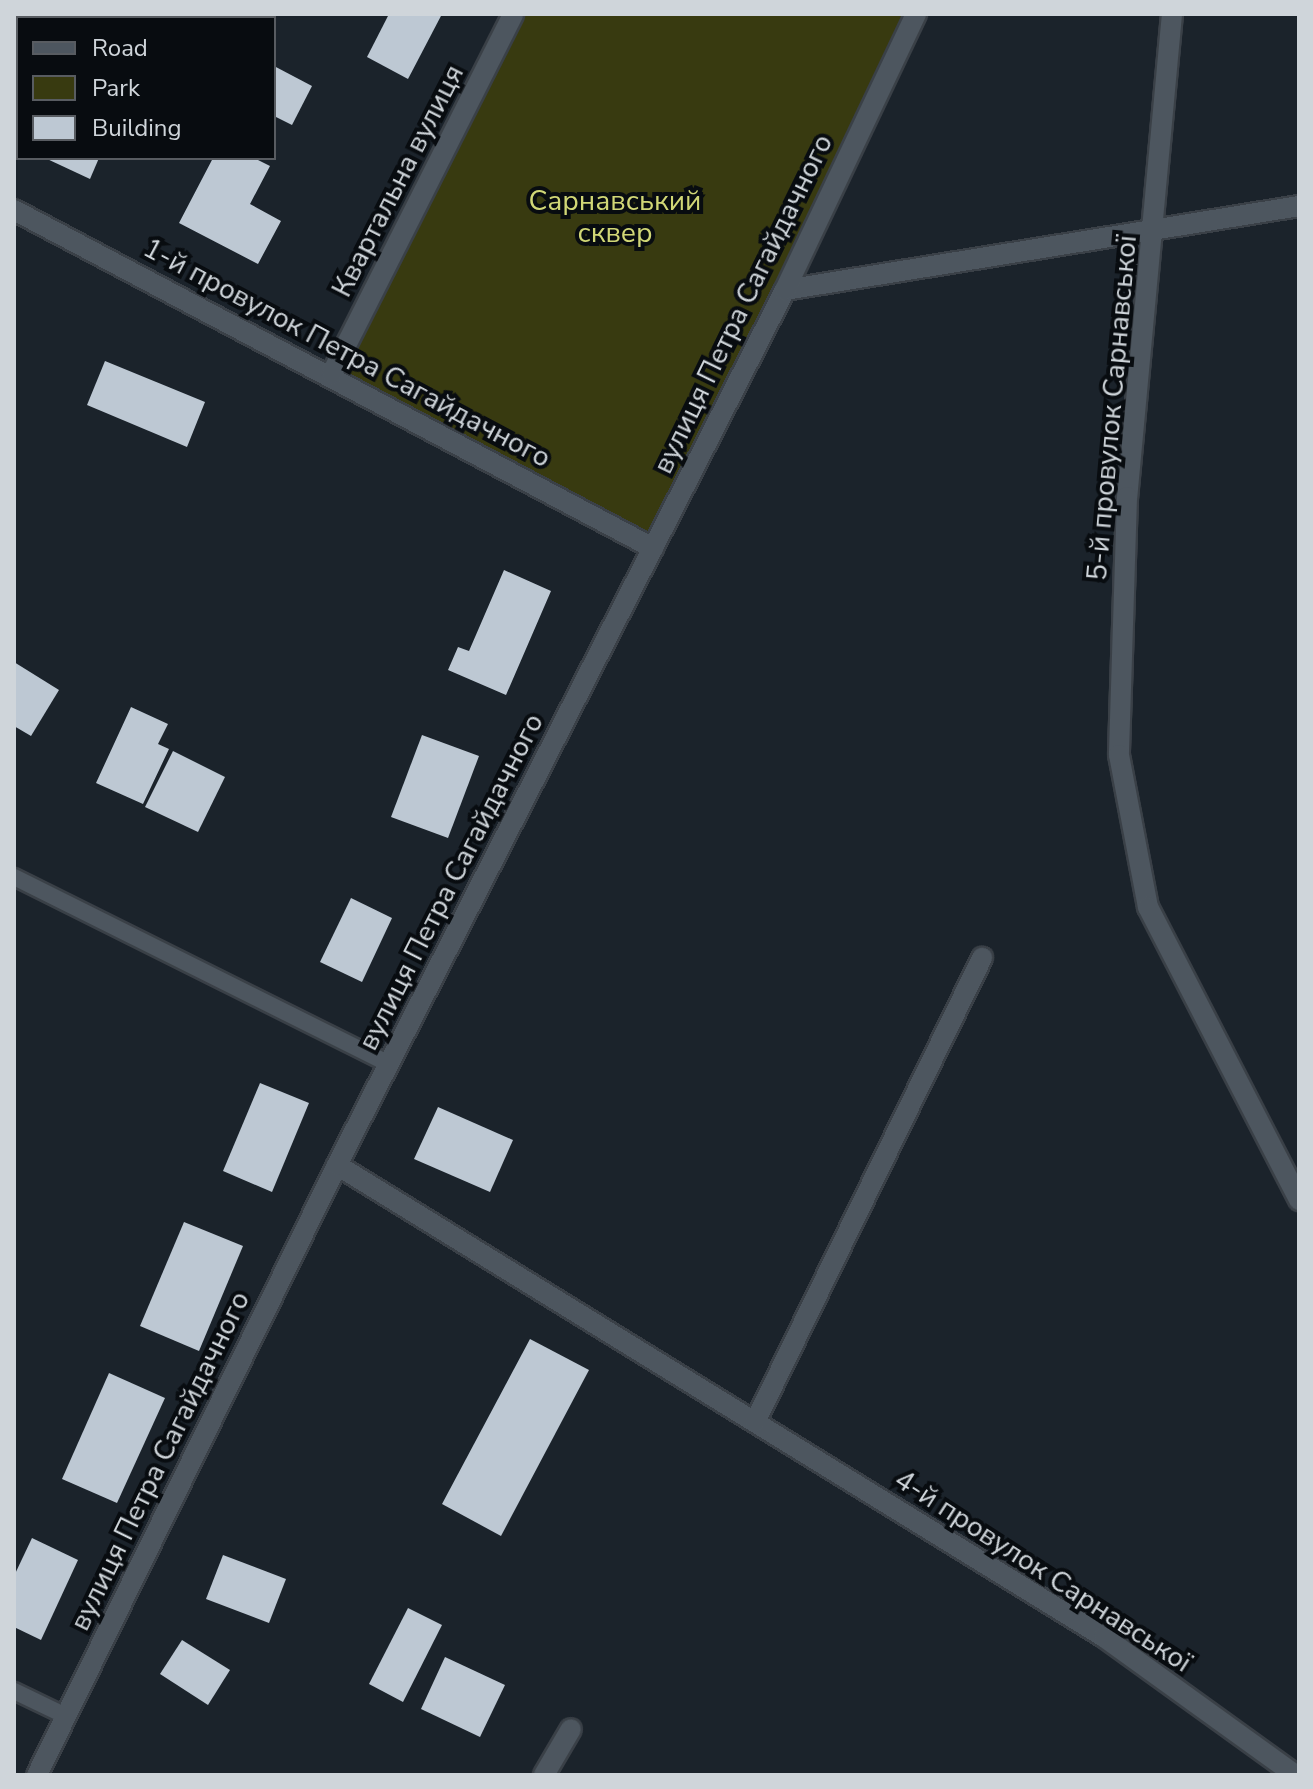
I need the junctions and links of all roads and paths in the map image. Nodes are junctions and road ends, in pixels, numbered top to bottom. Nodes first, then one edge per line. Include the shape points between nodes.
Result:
1 (513, 14) edge
2 (916, 14) edge
3 (1172, 14) edge
4 (1299, 206) edge
5 (14, 210) edge
6 (1155, 228) junction
7 (785, 290) junction
8 (332, 373) junction
9 (653, 548) junction
10 (14, 877) edge
11 (982, 958) dead end
12 (389, 1064) junction
13 (337, 1165) junction
14 (1299, 1200) edge
15 (755, 1422) junction
16 (14, 1691) edge
17 (66, 1716) junction
18 (571, 1729) dead end
19 (37, 1775) edge
20 (544, 1775) edge
21 (1295, 1775) edge

1 - 8 street, Квартальна вулиця
2 - 7 street, вулиця Петра Сагайдачного
3 - 6 street, 5-й провулок Сарнавської
4 - 6 street
5 - 8 street, 1-й провулок Петра Сагайдачного
6 - 7 street
6 - 14 street, 5-й провулок Сарнавської via 1127,497 1119,755 1148,907
7 - 9 street, вулиця Петра Сагайдачного
8 - 9 street, 1-й провулок Петра Сагайдачного
9 - 12 street, вулиця Петра Сагайдачного
10 - 12 lane
11 - 15 street
12 - 13 street, вулиця Петра Сагайдачного
13 - 15 street, 4-й провулок Сарнавської
13 - 17 street, вулиця Петра Сагайдачного
15 - 21 street, 4-й провулок Сарнавської via 1104,1637
16 - 17 lane
17 - 19 street, вулиця Петра Сагайдачного
18 - 20 street

